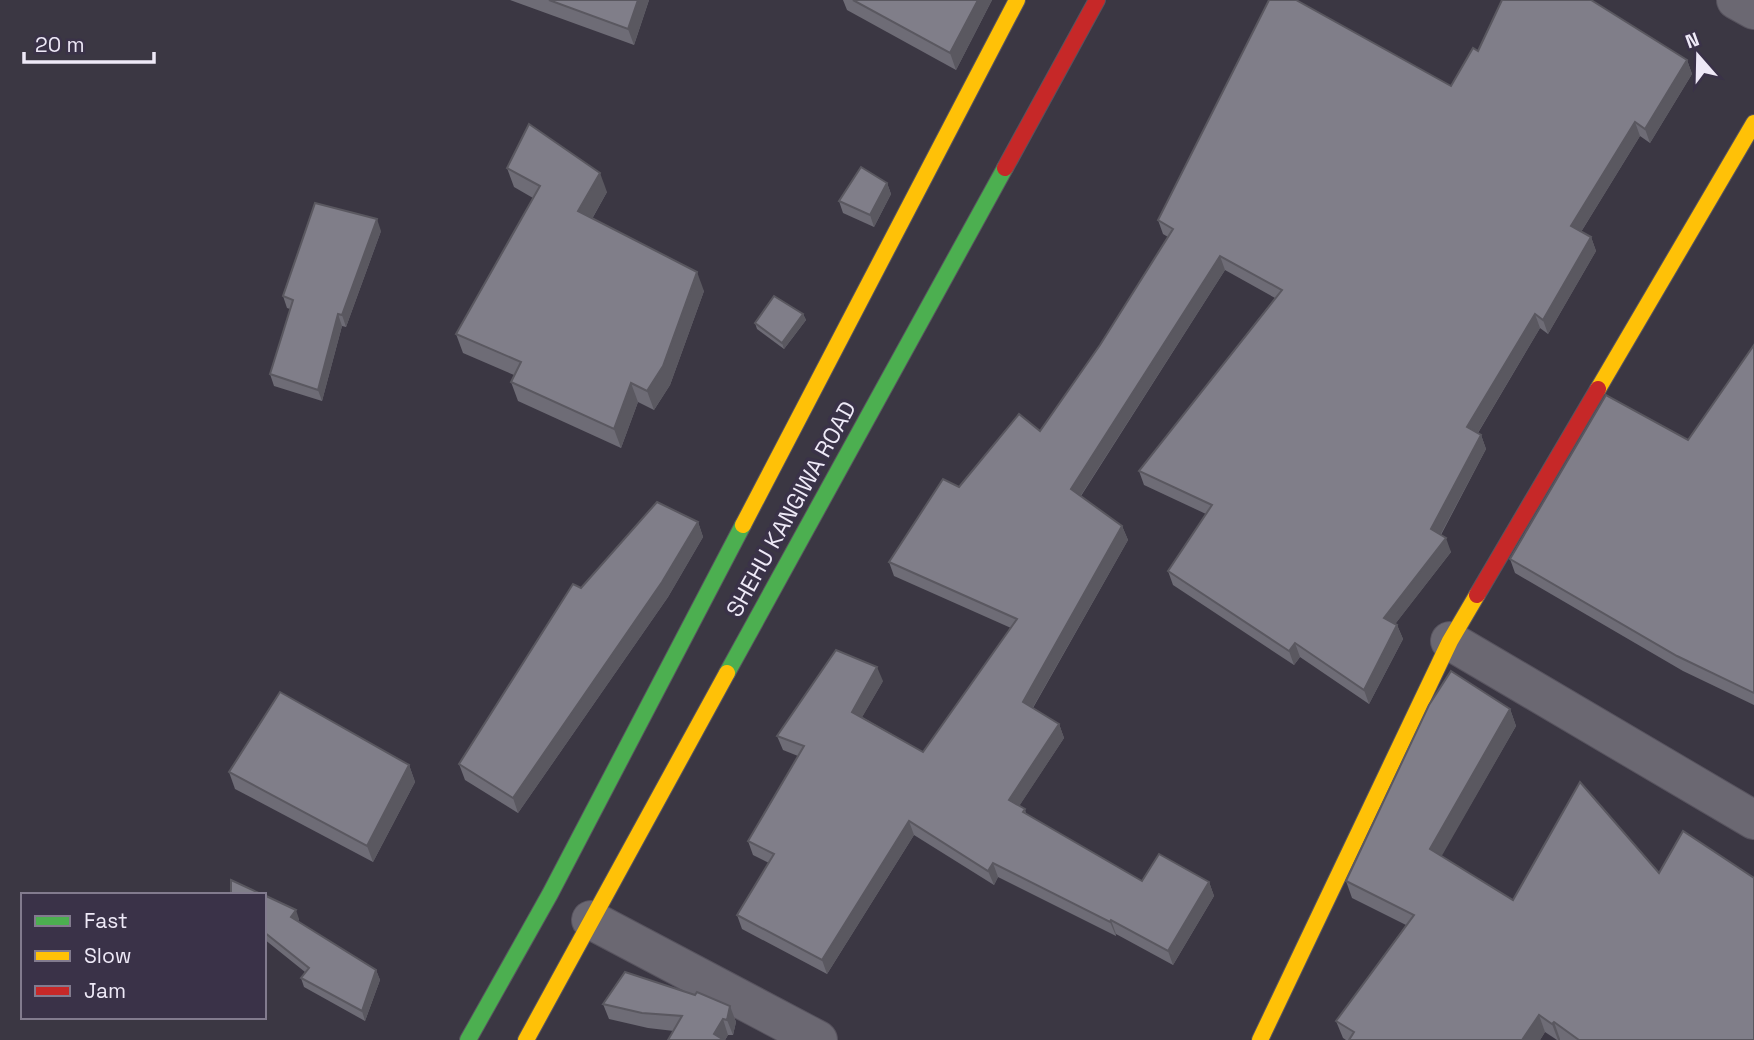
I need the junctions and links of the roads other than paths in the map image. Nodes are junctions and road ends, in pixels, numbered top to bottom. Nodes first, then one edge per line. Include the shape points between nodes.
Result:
1 (1017, 0) edge
2 (1097, 0) edge
3 (1736, 0) edge
4 (1754, 10) edge
5 (1754, 123) edge
6 (1450, 641) junction
7 (1754, 820) edge
8 (591, 920) junction
9 (468, 1040) edge
10 (527, 1040) edge
11 (818, 1040) edge
12 (1260, 1040) edge

1 - 9 main road, SHEHU KANGIWA ROAD via 550,894
2 - 8 main road, SHEHU KANGIWA ROAD
3 - 4 street
5 - 6 main road
6 - 7 street
6 - 12 main road
8 - 10 main road, SHEHU KANGIWA ROAD
8 - 11 street

